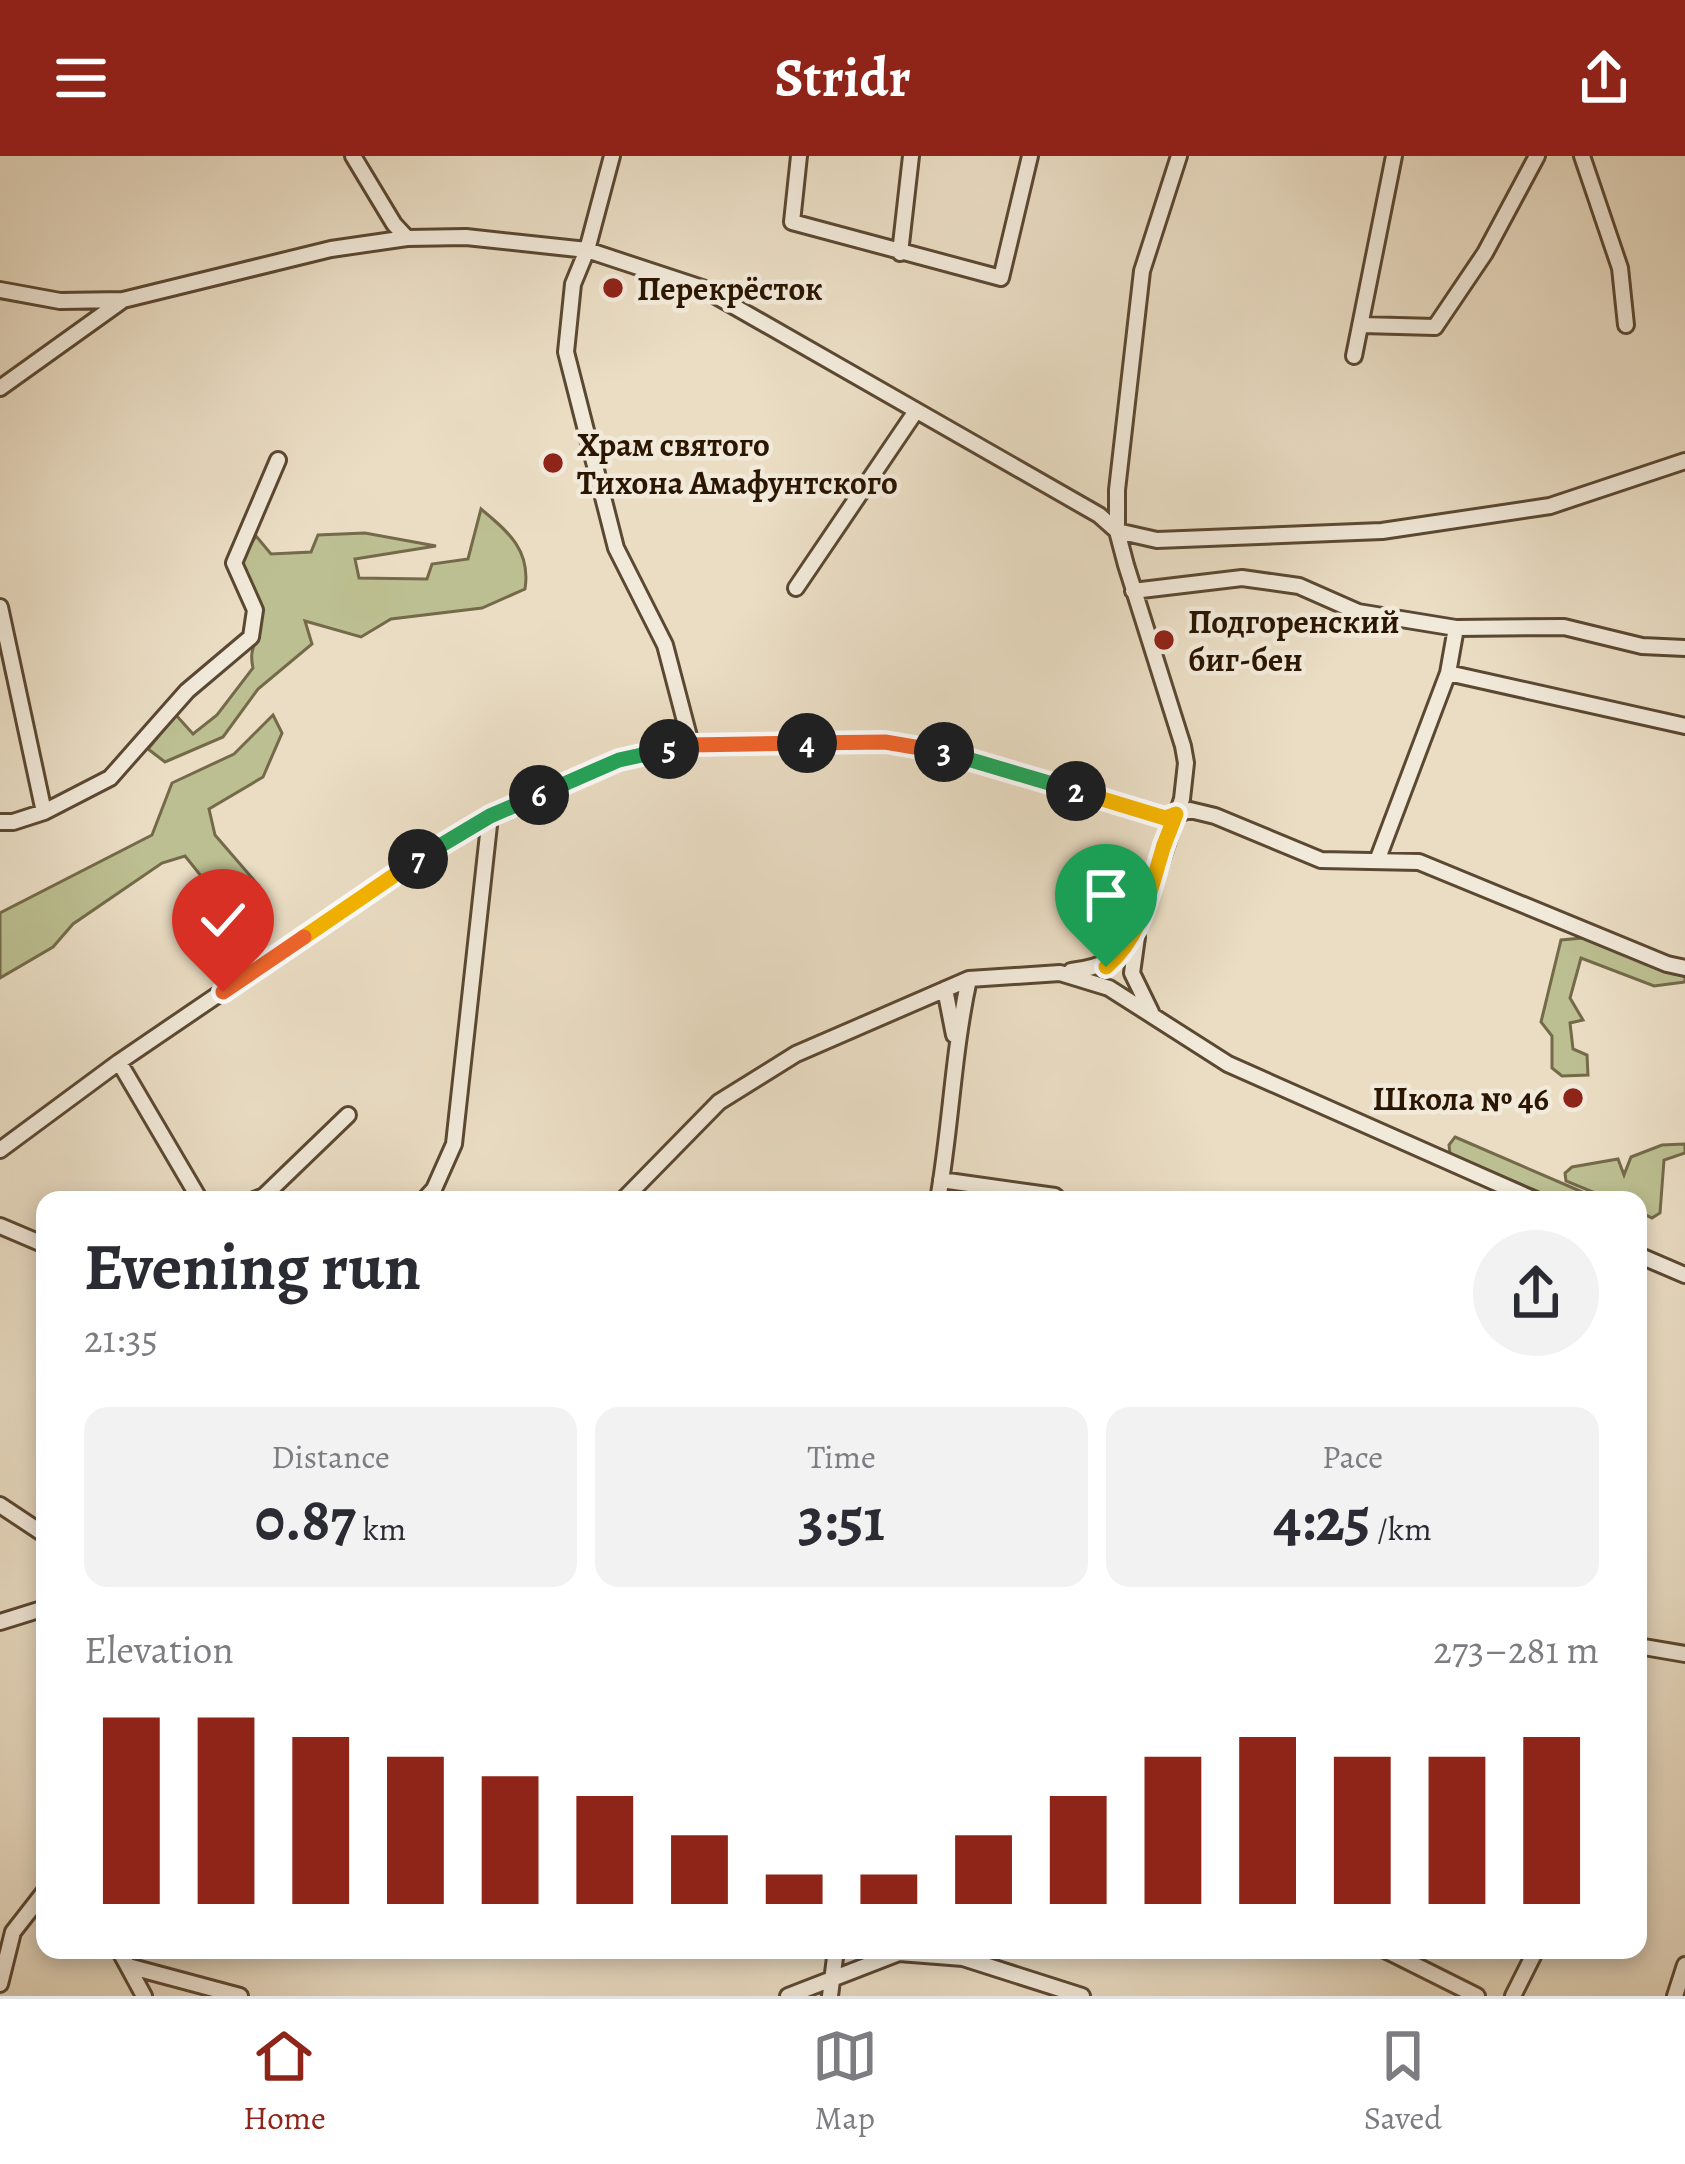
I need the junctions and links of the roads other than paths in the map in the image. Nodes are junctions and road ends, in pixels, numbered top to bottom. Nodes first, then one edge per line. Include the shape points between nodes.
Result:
1 (353, 156) edge
2 (611, 156) edge
3 (799, 156) edge
4 (911, 156) edge
5 (1030, 156) edge
6 (1179, 156) edge
7 (1394, 156) edge
8 (1537, 156) edge
9 (1582, 156) edge
10 (406, 238) junction
11 (587, 250) junction
12 (901, 253) junction
13 (0, 290) edge
14 (123, 300) junction
15 (1626, 325) dead end
16 (1362, 326) junction
17 (1354, 356) dead end
18 (0, 388) edge
19 (916, 411) junction
20 (278, 460) dead end
21 (1685, 461) edge
22 (1117, 531) junction
23 (796, 588) dead end
24 (1133, 591) junction
25 (0, 607) edge
26 (1456, 628) junction
27 (1685, 648) edge
28 (1448, 673) junction
29 (1685, 727) edge
30 (691, 745) junction
31 (44, 812) junction
32 (1176, 814) junction
33 (490, 816) junction
34 (0, 822) edge
35 (1378, 861) junction
36 (1139, 926) junction
37 (1109, 963) junction
38 (1685, 968) edge
39 (1060, 973) junction
40 (1132, 974) junction
41 (969, 980) junction
42 (945, 988) junction
43 (1109, 988) junction
44 (1156, 1018) junction
45 (955, 1040) junction
46 (119, 1062) junction
47 (348, 1115) dead end
48 (0, 1150) edge
49 (941, 1180) junction
50 (195, 1191) edge
51 (269, 1191) edge
52 (432, 1191) edge
53 (630, 1191) edge
54 (939, 1191) edge
55 (1019, 1191) edge
56 (1516, 1191) edge
57 (0, 1226) edge
58 (36, 1241) edge
59 (1647, 1260) edge
60 (1685, 1275) edge
61 (0, 1504) edge
62 (36, 1529) edge
63 (36, 1611) edge
64 (0, 1622) edge
65 (1647, 1648) edge
66 (1685, 1654) edge
67 (36, 1903) edge
68 (124, 1959) edge
69 (835, 1959) edge
70 (889, 1959) edge
71 (966, 1959) edge
72 (1403, 1959) edge
73 (1532, 1959) edge
74 (1685, 1965) edge
75 (128, 1966) junction
76 (0, 1984) edge
77 (831, 1989) edge
78 (144, 1996) edge
79 (240, 1996) edge
80 (788, 1996) edge
81 (1082, 1996) edge
82 (1477, 1996) edge
83 (1513, 1996) edge
84 (1675, 1996) edge

1 - 10 street
2 - 11 street
3 - 12 street via 792,222
4 - 12 street
5 - 12 street via 1001,278
6 - 22 street via 1142,271
7 - 16 street
8 - 16 street via 1435,327
9 - 15 street via 1620,268
10 - 11 street
10 - 14 street
11 - 19 street via 702,288
11 - 30 street via 572,284 566,352 616,548 665,645
13 - 14 street via 60,301
14 - 18 street
16 - 17 street
19 - 22 street
19 - 23 street
20 - 31 street via 234,563 254,610 251,637 187,691 110,778
21 - 22 street via 1550,506 1382,531 1157,540
22 - 24 street
24 - 26 street via 1242,578 1299,586 1358,612
24 - 32 street via 1183,746 1186,780
25 - 31 street
26 - 27 street via 1564,627
26 - 28 street
28 - 29 street
28 - 35 street
30 - 32 street via 885,742 956,754 1165,818
30 - 33 street via 619,760
31 - 34 street
32 - 35 street via 1215,816 1321,860
32 - 36 street
33 - 46 street
33 - 52 street via 454,1144
35 - 38 street via 1419,862
36 - 37 street
36 - 40 street
37 - 39 street
37 - 40 street via 1123,962
37 - 43 street via 1102,976
39 - 41 street
39 - 43 street
40 - 43 street via 1123,989
40 - 44 street
41 - 42 street
41 - 45 street
42 - 45 street
42 - 53 street via 748,1080
43 - 44 street
44 - 56 street via 1228,1064
45 - 49 street
46 - 48 street
46 - 50 street
47 - 51 street
49 - 54 street
49 - 55 street
57 - 58 street
59 - 60 street
61 - 62 street
63 - 64 street
65 - 66 street
67 - 76 street via 13,1932
68 - 75 street
69 - 77 street
70 - 77 street
71 - 81 street
72 - 82 street
73 - 83 street
74 - 84 street
75 - 78 street
75 - 79 street
77 - 80 street

